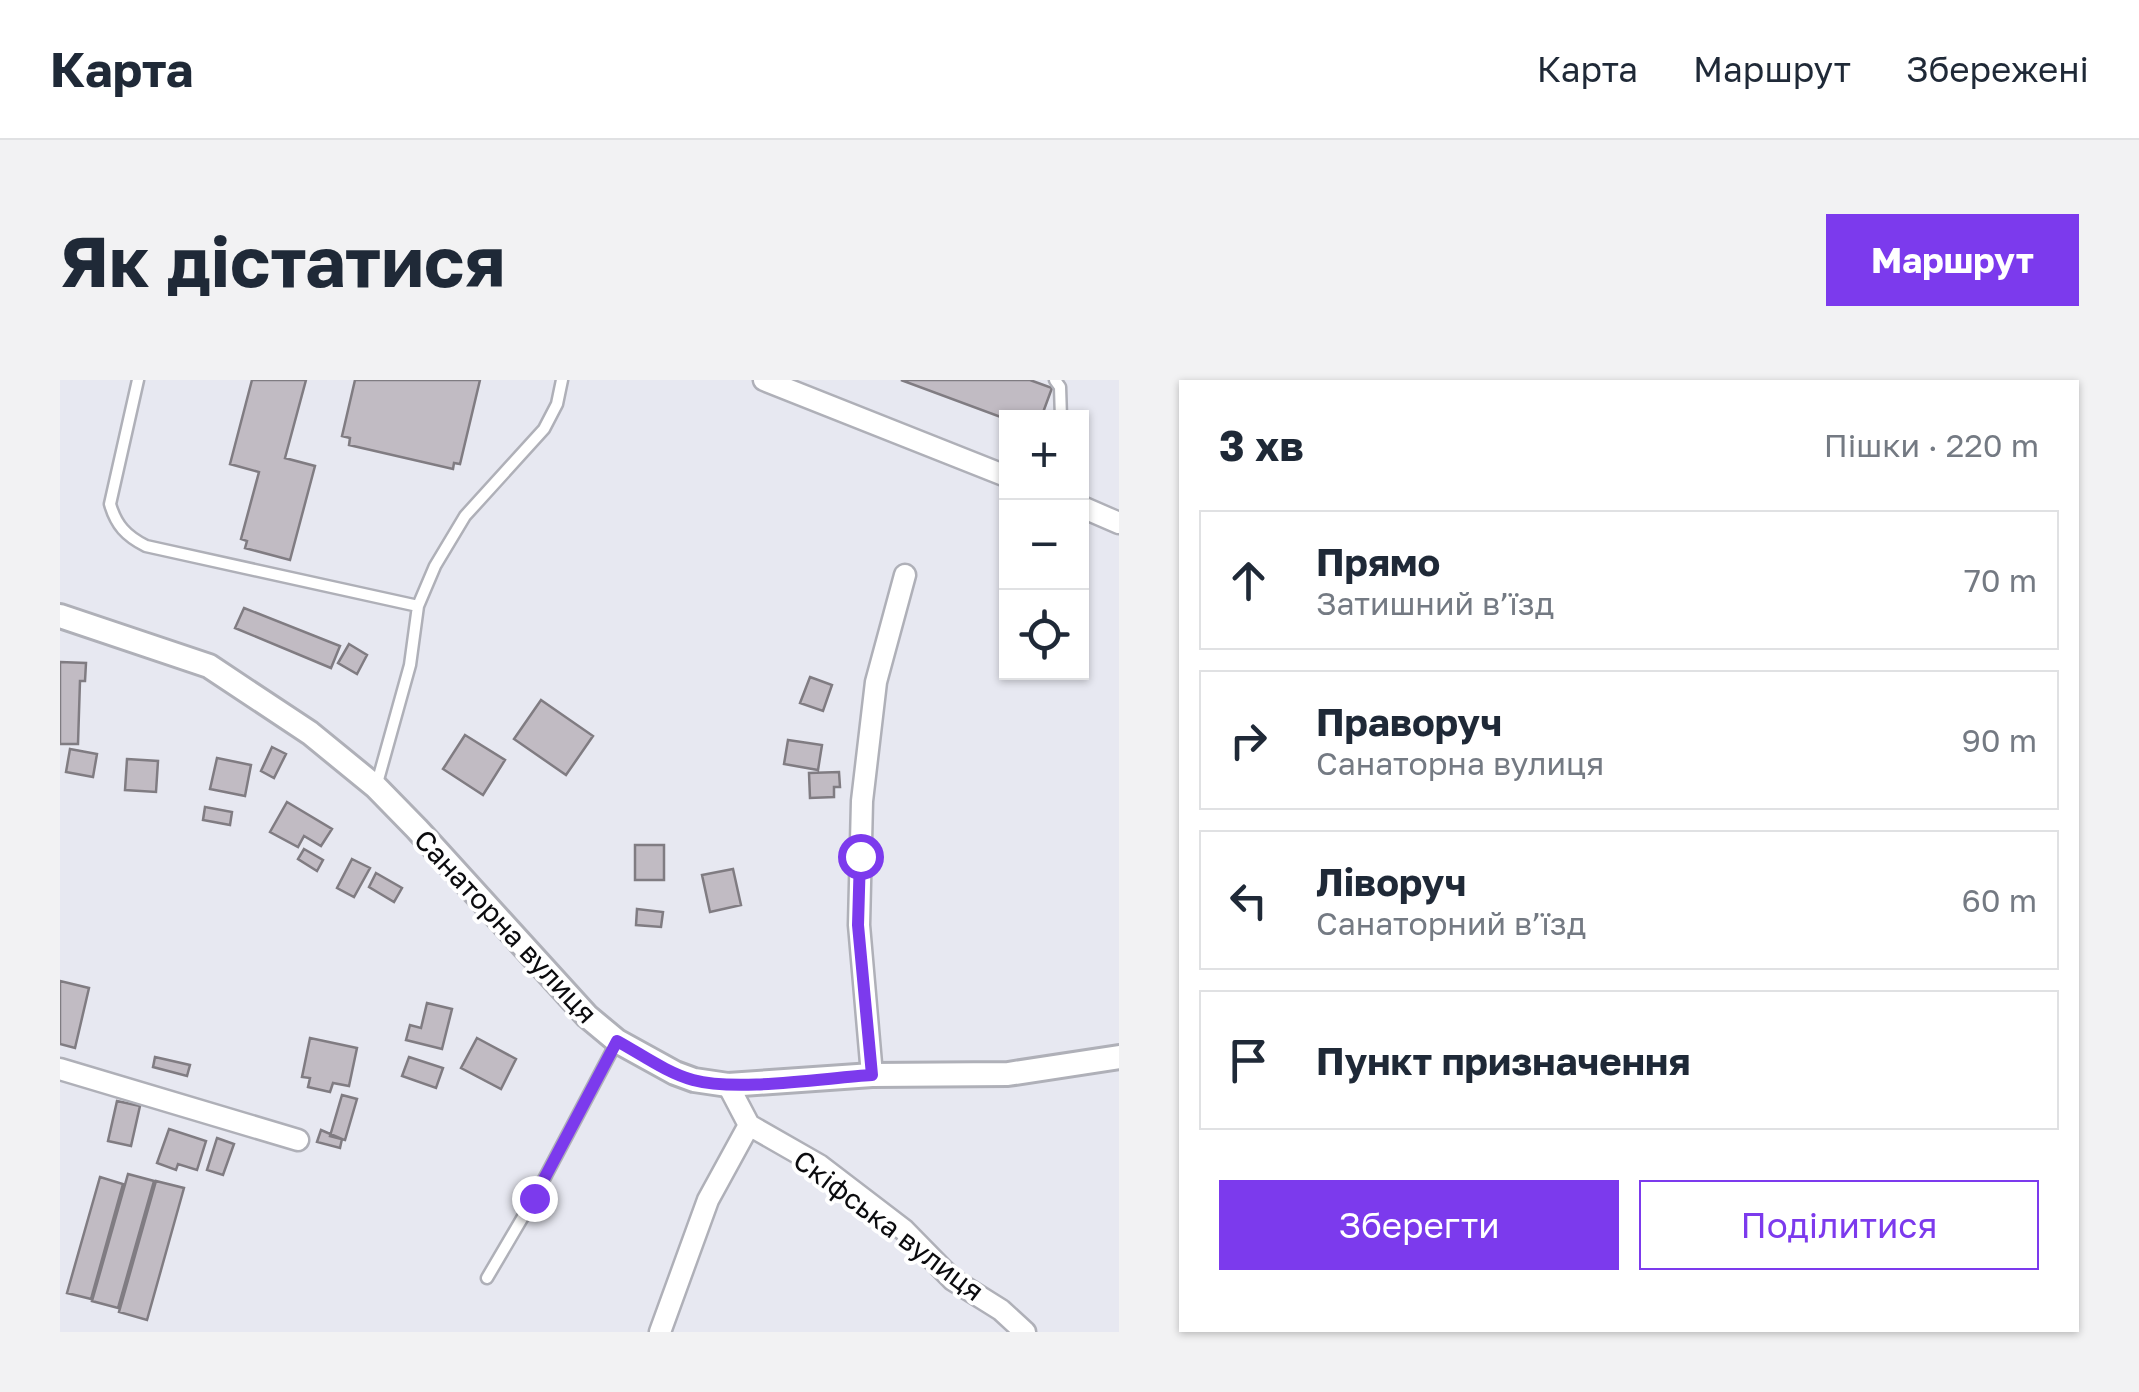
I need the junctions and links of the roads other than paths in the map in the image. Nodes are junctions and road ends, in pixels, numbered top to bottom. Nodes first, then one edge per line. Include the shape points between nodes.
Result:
1 (138, 380) edge
2 (562, 380) edge
3 (764, 380) edge
4 (1055, 380) edge
5 (1061, 410) edge
6 (999, 473) edge
7 (1089, 509) edge
8 (1119, 523) edge
9 (905, 575) dead end
10 (418, 606) junction
11 (60, 616) edge
12 (376, 788) junction
13 (617, 1041) junction
14 (1119, 1057) edge
15 (60, 1070) edge
16 (872, 1075) junction
17 (728, 1085) junction
18 (749, 1126) junction
19 (298, 1140) dead end
20 (487, 1278) dead end
21 (660, 1332) edge
22 (1025, 1332) edge

1 - 10 lane via 110,504 134,540
2 - 10 lane via 544,428 465,516
3 - 6 street
4 - 5 lane
7 - 8 street
9 - 16 street via 876,682 862,801 858,925
10 - 12 lane via 410,665
11 - 12 street, Санаторна вулиця via 208,666 310,733
12 - 13 street, Санаторна вулиця via 561,990
13 - 17 street, Санаторна вулиця via 674,1073
13 - 20 lane
14 - 16 street, Санаторна вулиця via 1008,1074
15 - 19 street
16 - 17 street, Санаторна вулиця
17 - 18 street
18 - 21 street via 708,1200
18 - 22 street, Скіфська вулиця via 819,1165

